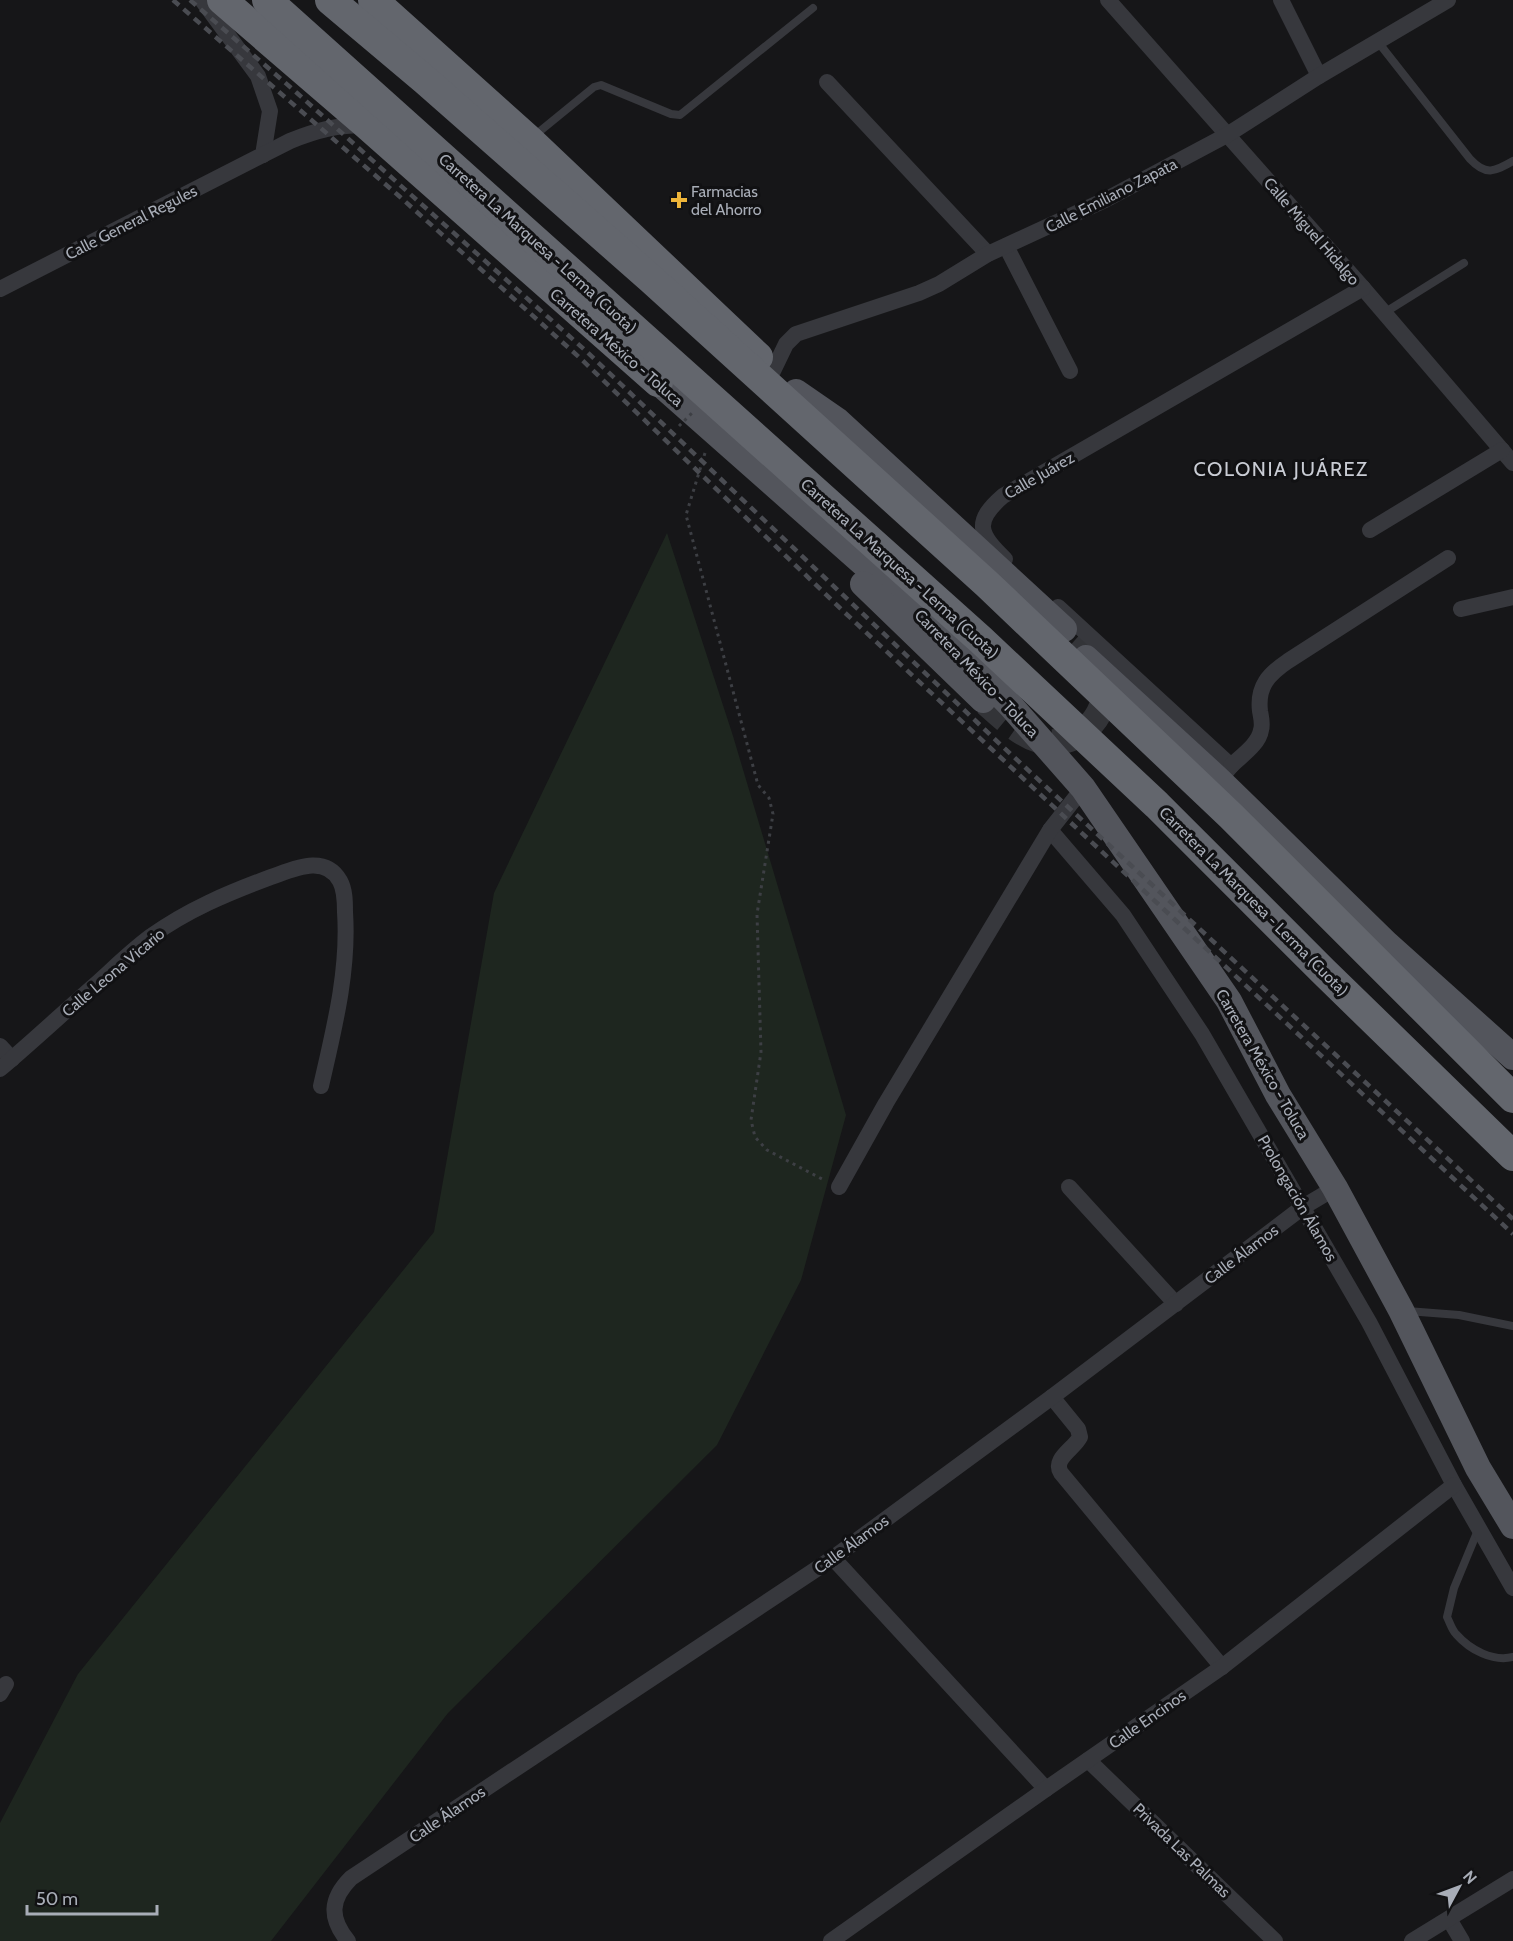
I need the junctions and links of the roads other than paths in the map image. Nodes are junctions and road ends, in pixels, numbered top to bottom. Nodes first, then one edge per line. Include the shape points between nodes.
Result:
1 (202, 0) edge
2 (222, 0) edge
3 (267, 0) edge
4 (330, 0) edge
5 (373, 0) edge
6 (1108, 0) edge
7 (1281, 0) edge
8 (1448, 0) edge
9 (813, 8) dead end
10 (1378, 42) junction
11 (1319, 76) junction
12 (827, 82) dead end
13 (367, 125) junction
14 (1227, 135) junction
15 (529, 140) junction
16 (263, 155) junction
17 (1513, 161) edge
18 (1006, 246) junction
19 (988, 254) junction
20 (1464, 263) dead end
21 (1363, 288) junction
22 (0, 289) edge
23 (1384, 313) junction
24 (773, 371) junction
25 (1070, 371) dead end
26 (658, 382) junction
27 (796, 392) junction
28 (1508, 457) edge
29 (1370, 530) dead end
30 (1448, 558) dead end
31 (1513, 597) edge
32 (1461, 609) dead end
33 (1064, 629) tunnel mouth
34 (986, 703) tunnel mouth
35 (1225, 773) junction
36 (1083, 788) junction
37 (1050, 830) junction
38 (0, 1046) edge
39 (1513, 1057) edge
40 (6, 1064) edge
41 (321, 1086) dead end
42 (1513, 1098) edge
43 (1513, 1156) edge
44 (839, 1187) road end
45 (1069, 1187) dead end
46 (1335, 1188) junction
47 (1303, 1206) junction
48 (1176, 1304) junction
49 (1401, 1310) junction
50 (1513, 1326) edge
51 (1052, 1397) junction
52 (1454, 1485) junction
53 (1513, 1526) edge
54 (1479, 1529) junction
55 (833, 1558) junction
56 (1513, 1588) edge
57 (1513, 1657) edge
58 (1222, 1667) junction
59 (1088, 1760) junction
60 (1046, 1788) junction
61 (1513, 1879) edge
62 (1449, 1919) junction
63 (348, 1941) edge
64 (831, 1941) edge
65 (1275, 1941) edge
66 (1412, 1941) edge
67 (1462, 1941) edge

1 - 16 street via 258,76 270,111
2 - 13 highway, Carretera México - Toluca
3 - 43 highway, Carretera La Marquesa - Lerma (Cuota), bridge via 981,640 1157,805
4 - 42 highway, bridge via 651,279 987,584 1231,816
5 - 15 highway
6 - 14 street, Calle Miguel Hidalgo
7 - 11 street
8 - 10 street, Calle Emiliano Zapata
9 - 15 lane via 680,115 601,85
10 - 11 street, Calle Emiliano Zapata
10 - 17 lane via 1479,169 1491,171
11 - 14 street, Calle Emiliano Zapata
12 - 19 street
13 - 16 street, Calle General Regules via 338,125 314,131
13 - 26 highway, Carretera México - Toluca
14 - 18 street, Calle Emiliano Zapata via 1105,200
14 - 21 street, Calle Miguel Hidalgo
15 - 24 highway
16 - 22 street, Calle General Regules
18 - 19 street, Calle Emiliano Zapata
18 - 25 street
19 - 24 street, Calle Emiliano Zapata via 939,284 796,334 786,344
20 - 23 lane
21 - 23 street, Calle Miguel Hidalgo
21 - 35 street, Calle Juárez via 1003,496 983,518 985,534 997,551
23 - 28 street, Calle Miguel Hidalgo
24 - 27 highway
26 - 34 main road via 756,488
26 - 36 main road, Carretera México - Toluca via 934,626
27 - 33 main road via 838,421
27 - 35 main road
28 - 29 street
30 - 35 street via 1269,675 1260,692 1258,739
31 - 32 street
35 - 39 main road via 1387,944
36 - 37 street
36 - 46 main road, Carretera México - Toluca via 1229,1002 1278,1095
37 - 44 street via 885,1103
37 - 47 street, Prolongación Álamos via 1123,915 1202,1034
38 - 40 street
40 - 41 street, Calle Leona Vicario via 123,960 185,915 223,894 289,870 322,865 342,885 346,926 338,1010
45 - 48 street
46 - 47 street, Calle Álamos
46 - 49 main road, Carretera México - Toluca
47 - 48 street, Calle Álamos
47 - 52 street, Prolongación Álamos via 1370,1322
48 - 51 street, Calle Álamos
49 - 50 lane via 1459,1315
49 - 53 main road, Carretera México - Toluca via 1478,1468
51 - 55 street, Calle Álamos
51 - 58 street via 1080,1437 1059,1462 1061,1473
52 - 54 street, Prolongación Álamos
52 - 58 street, Calle Encinos
54 - 56 street, Prolongación Álamos
54 - 57 lane via 1454,1588 1447,1617 1456,1634 1478,1652 1502,1660
55 - 60 street
55 - 63 street, Calle Álamos via 351,1878 336,1896 334,1907 335,1922
58 - 59 street, Calle Encinos
59 - 60 street, Calle Encinos
59 - 65 street, Privada Las Palmas
60 - 64 street, Calle Encinos
61 - 62 street
62 - 66 street
62 - 67 street

